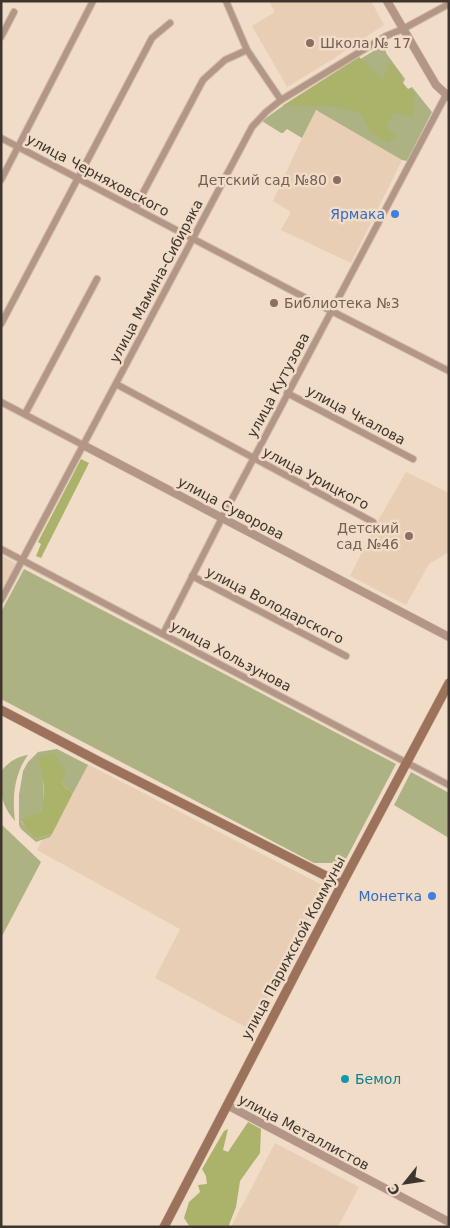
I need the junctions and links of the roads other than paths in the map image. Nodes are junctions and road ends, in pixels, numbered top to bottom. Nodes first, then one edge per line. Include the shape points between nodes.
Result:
1 (93, 1) edge
2 (226, 1) edge
3 (387, 1) edge
4 (449, 4) edge
5 (14, 12) dead end
6 (170, 23) dead end
7 (403, 29) junction
8 (1, 37) edge
9 (247, 50) junction
10 (448, 96) edge
11 (281, 100) junction
12 (1, 138) edge
13 (18, 147) junction
14 (78, 178) junction
15 (1, 180) edge
16 (134, 208) junction
17 (192, 238) junction
18 (97, 278) dead end
19 (332, 311) junction
20 (1, 324) edge
21 (449, 371) edge
22 (116, 384) junction
23 (287, 393) junction
24 (1, 402) edge
25 (25, 414) junction
26 (83, 445) junction
27 (253, 458) junction
28 (413, 459) dead end
29 (222, 518) junction
30 (373, 522) dead end
31 (1, 549) edge
32 (23, 560) junction
33 (192, 576) junction
34 (1, 600) edge
35 (163, 634) junction
36 (449, 637) edge
37 (346, 656) dead end
38 (449, 683) edge
39 (1, 710) edge
40 (406, 763) junction
41 (449, 785) edge
42 (342, 884) junction
43 (227, 1105) junction
44 (449, 1222) edge
45 (164, 1227) edge

1 - 13 street
2 - 9 street
3 - 7 street
4 - 7 street, улица Мамина-Сибиряка
5 - 8 street
6 - 14 street via 152,38
7 - 10 street via 436,85
7 - 11 street, улица Мамина-Сибиряка via 386,36
9 - 11 street
9 - 16 street via 225,60 203,80
10 - 19 street, улица Кутузова
11 - 17 street, улица Мамина-Сибиряка via 252,126
12 - 13 street, улица Черняховского
13 - 14 street, улица Черняховского
13 - 15 street
14 - 16 street, улица Черняховского
14 - 20 street
16 - 17 street, улица Черняховского
17 - 19 street, улица Черняховского
17 - 22 street, улица Мамина-Сибиряка
18 - 25 street
19 - 21 street, улица Черняховского
19 - 23 street, улица Кутузова
22 - 26 street, улица Мамина-Сибиряка
22 - 27 street, улица Урицкого
23 - 27 street, улица Кутузова
23 - 28 street, улица Чкалова
24 - 25 street, улица Суворова
25 - 26 street, улица Суворова
26 - 29 street, улица Суворова
26 - 32 street, улица Мамина-Сибиряка
27 - 29 street, улица Кутузова
27 - 30 street, улица Урицкого
29 - 33 street, улица Кутузова
29 - 36 street, улица Суворова
31 - 32 street, улица Хользунова
32 - 34 street, улица Мамина-Сибиряка
32 - 35 street, улица Хользунова
33 - 35 street, улица Кутузова
33 - 37 street, улица Володарского
35 - 40 street, улица Хользунова
38 - 40 main road, улица Парижской Коммуны
39 - 42 main road
40 - 41 street, улица Хользунова
40 - 42 main road, улица Парижской Коммуны
42 - 43 main road, улица Парижской Коммуны
43 - 44 street, улица Металлистов
43 - 45 main road, улица Парижской Коммуны

